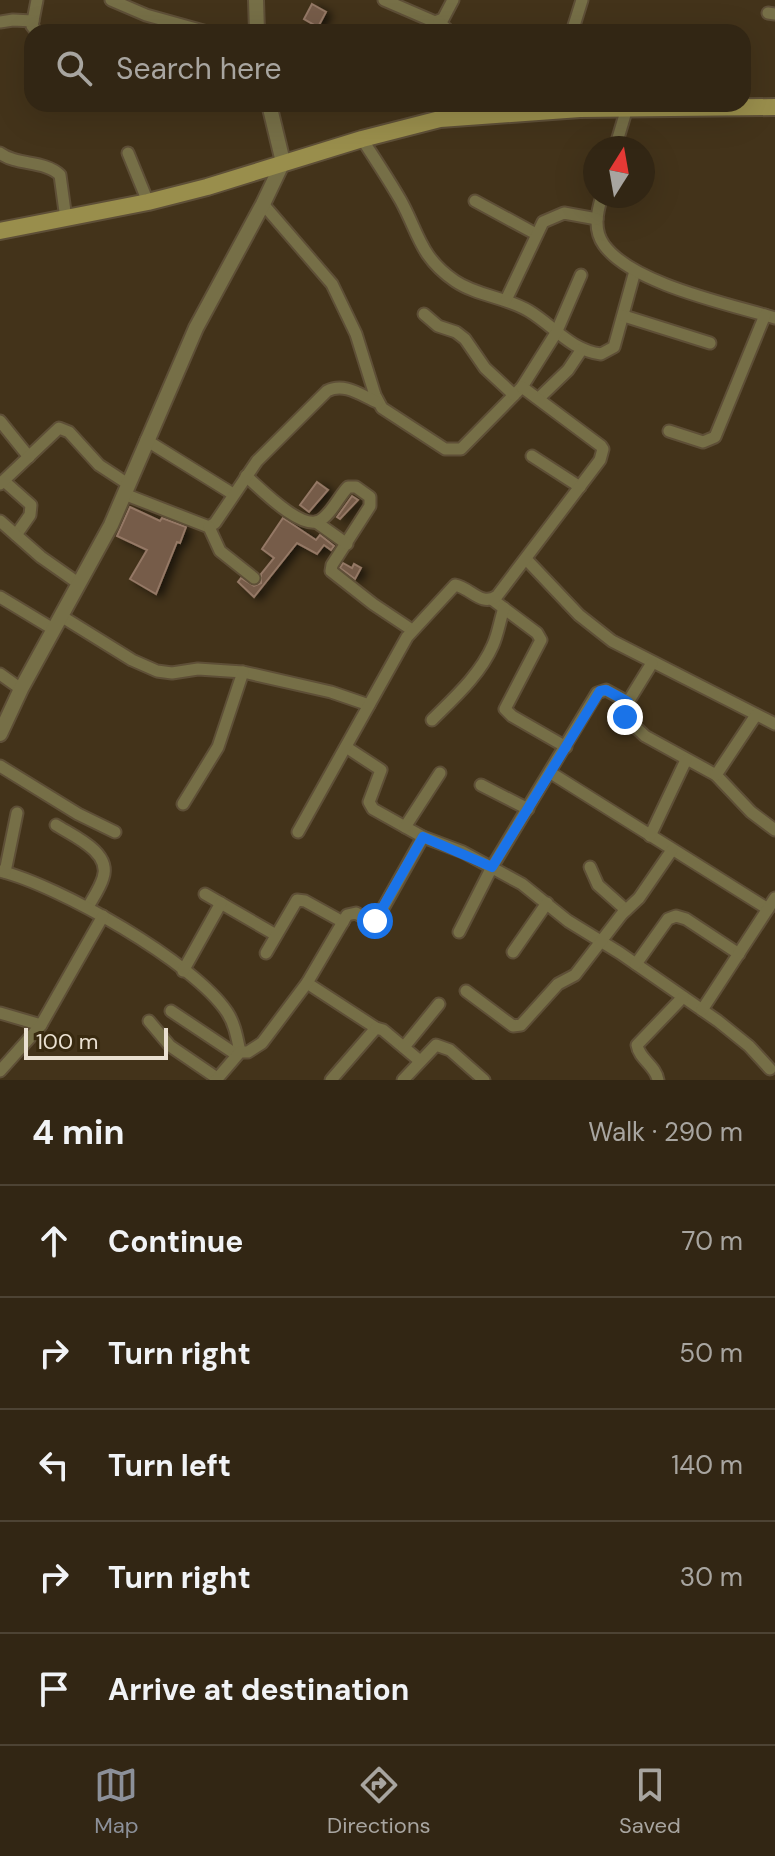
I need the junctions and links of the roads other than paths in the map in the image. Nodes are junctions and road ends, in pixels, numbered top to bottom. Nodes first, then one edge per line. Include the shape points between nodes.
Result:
1 (37, 0) edge
2 (111, 0) edge
3 (256, 0) edge
4 (384, 0) edge
5 (453, 0) edge
6 (582, 0) edge
7 (0, 22) edge
8 (439, 22) joint
9 (26, 24) edge
10 (35, 24) edge
11 (178, 24) edge
12 (257, 24) edge
13 (574, 24) edge
14 (751, 107) edge
15 (775, 107) edge
16 (271, 112) edge
17 (476, 112) edge
18 (626, 112) edge
19 (619, 136) edge
20 (362, 139) junction
21 (0, 153) edge
22 (128, 153) dead end
23 (283, 162) junction
24 (475, 201) dead end
25 (148, 202) junction
26 (263, 204) junction
27 (599, 208) edge
28 (66, 219) junction
29 (597, 219) junction
30 (0, 231) edge
31 (536, 234) junction
32 (635, 271) junction
33 (581, 275) dead end
34 (506, 300) junction
35 (424, 314) dead end
36 (624, 316) junction
37 (770, 316) edge
38 (556, 333) junction
39 (710, 343) dead end
40 (582, 349) junction
41 (518, 391) junction
42 (539, 398) junction
43 (377, 402) junction
44 (0, 421) edge
45 (669, 431) dead end
46 (146, 440) junction
47 (532, 456) dead end
48 (29, 457) junction
49 (246, 476) junction
50 (2, 482) edge
51 (580, 487) junction
52 (126, 489) junction
53 (233, 494) junction
54 (0, 521) edge
55 (316, 522) junction
56 (209, 527) junction
57 (16, 535) junction
58 (347, 544) junction
59 (526, 559) junction
60 (254, 578) dead end
61 (78, 583) junction
62 (0, 597) edge
63 (493, 600) junction
64 (504, 608) junction
65 (57, 623) junction
66 (412, 630) junction
67 (652, 663) junction
68 (243, 672) junction
69 (0, 674) edge
70 (21, 689) junction
71 (628, 702) junction
72 (369, 705) junction
73 (756, 715) junction
74 (432, 720) dead end
75 (775, 724) edge
76 (0, 734) edge
77 (346, 747) junction
78 (566, 747) junction
79 (686, 760) junction
80 (0, 766) edge
81 (440, 773) dead end
82 (551, 773) junction
83 (716, 775) junction
84 (481, 785) dead end
85 (183, 804) dead end
86 (528, 809) junction
87 (17, 813) dead end
88 (56, 825) dead end
89 (773, 825) edge
90 (405, 827) junction
91 (115, 832) dead end
92 (298, 832) dead end
93 (650, 836) junction
94 (423, 837) junction
95 (672, 850) junction
96 (492, 867) junction
97 (590, 867) dead end
98 (3, 871) edge
99 (205, 894) dead end
100 (221, 903) junction
101 (547, 903) junction
102 (772, 904) edge
103 (88, 907) junction
104 (626, 910) junction
105 (103, 916) junction
106 (343, 922) junction
107 (459, 932) dead end
108 (276, 935) junction
109 (601, 941) junction
110 (513, 952) dead end
111 (266, 953) dead end
112 (739, 954) junction
113 (636, 964) junction
114 (183, 971) junction
115 (307, 983) junction
116 (466, 991) dead end
117 (683, 997) junction
118 (439, 1004) dead end
119 (702, 1010) junction
120 (171, 1011) dead end
121 (0, 1013) edge
122 (149, 1021) dead end
123 (41, 1025) junction
124 (376, 1028) junction
125 (404, 1047) junction
126 (238, 1054) junction
127 (420, 1061) junction
128 (770, 1069) dead end
129 (0, 1071) edge
130 (217, 1079) edge
131 (331, 1080) edge
132 (403, 1080) edge
133 (484, 1080) edge
134 (658, 1080) edge

1 - 10 street
2 - 11 street
3 - 12 street
4 - 8 street
5 - 8 street
6 - 13 street
7 - 9 street
14 - 15 main road
16 - 23 street
17 - 20 main road
18 - 19 street
20 - 23 main road
20 - 34 street via 391,182 425,252 456,281
21 - 28 street via 60,175
22 - 25 street
23 - 25 main road
23 - 26 street
24 - 31 street
25 - 28 main road
26 - 43 street via 332,284 356,334
26 - 46 street via 196,328
27 - 29 street
28 - 30 main road
29 - 31 street via 556,214
29 - 32 street via 604,245
31 - 34 street
32 - 36 street
32 - 37 street
33 - 38 street
34 - 38 street via 533,313
35 - 41 street via 465,339 485,368
36 - 39 street
36 - 40 street via 610,351
37 - 45 street via 715,437 703,442
38 - 40 street
38 - 41 street
40 - 42 street
41 - 42 street
41 - 43 street via 461,449 452,451
42 - 51 street via 603,449
43 - 49 street via 346,388 327,391
44 - 48 street
46 - 52 street
46 - 53 street
47 - 51 street
48 - 50 street
48 - 52 street via 56,429 64,429
49 - 53 street
49 - 55 street via 292,515
50 - 57 street via 31,505
51 - 59 street
52 - 56 street
52 - 61 street
53 - 56 street
54 - 57 street
55 - 58 street
55 - 58 street via 348,487 363,492 372,502
56 - 60 street via 220,551
57 - 61 street
58 - 66 street via 332,565 333,573
59 - 63 street
59 - 67 street via 600,633
61 - 65 street
62 - 65 street
63 - 64 street
63 - 66 street via 455,585
64 - 74 street via 485,659
64 - 78 street via 541,640 505,709
65 - 68 street via 157,671
65 - 70 street
66 - 72 street
67 - 71 street
67 - 73 street
68 - 72 street
68 - 85 street via 218,747
69 - 70 street
70 - 76 street
71 - 78 street via 600,691
71 - 79 street via 625,717 630,724
72 - 77 street
73 - 75 street
73 - 83 street
77 - 90 street via 381,770 370,807
77 - 92 street
78 - 82 street
79 - 83 street
79 - 93 street
80 - 91 street
81 - 90 street
82 - 86 street
82 - 93 street
83 - 89 street via 741,803
84 - 86 street
86 - 96 street
87 - 98 street
88 - 103 street via 95,850 103,862 103,879
90 - 94 street
93 - 95 street
94 - 96 street
94 - 106 street via 377,919 371,922 352,912
95 - 102 street
95 - 104 street
96 - 101 street
96 - 107 street
97 - 104 street via 598,885
98 - 103 street
99 - 100 street
100 - 108 street
100 - 114 street
101 - 109 street
101 - 110 street
102 - 112 street
103 - 105 street
104 - 109 street
105 - 114 street
105 - 123 street
106 - 108 street via 297,900
106 - 115 street
108 - 111 street
109 - 113 street
109 - 116 street via 575,975 558,984 521,1025 513,1026
112 - 113 street via 676,916 668,919
112 - 119 street
113 - 117 street
114 - 126 street via 227,1012
115 - 124 street
115 - 126 street via 262,1043
117 - 119 street
117 - 134 street via 637,1045
118 - 125 street
119 - 128 street
120 - 126 street
121 - 123 street
122 - 130 street via 170,1046
123 - 129 street
124 - 125 street
124 - 131 street
125 - 127 street
126 - 130 street
127 - 132 street
127 - 133 street via 432,1047 442,1046

